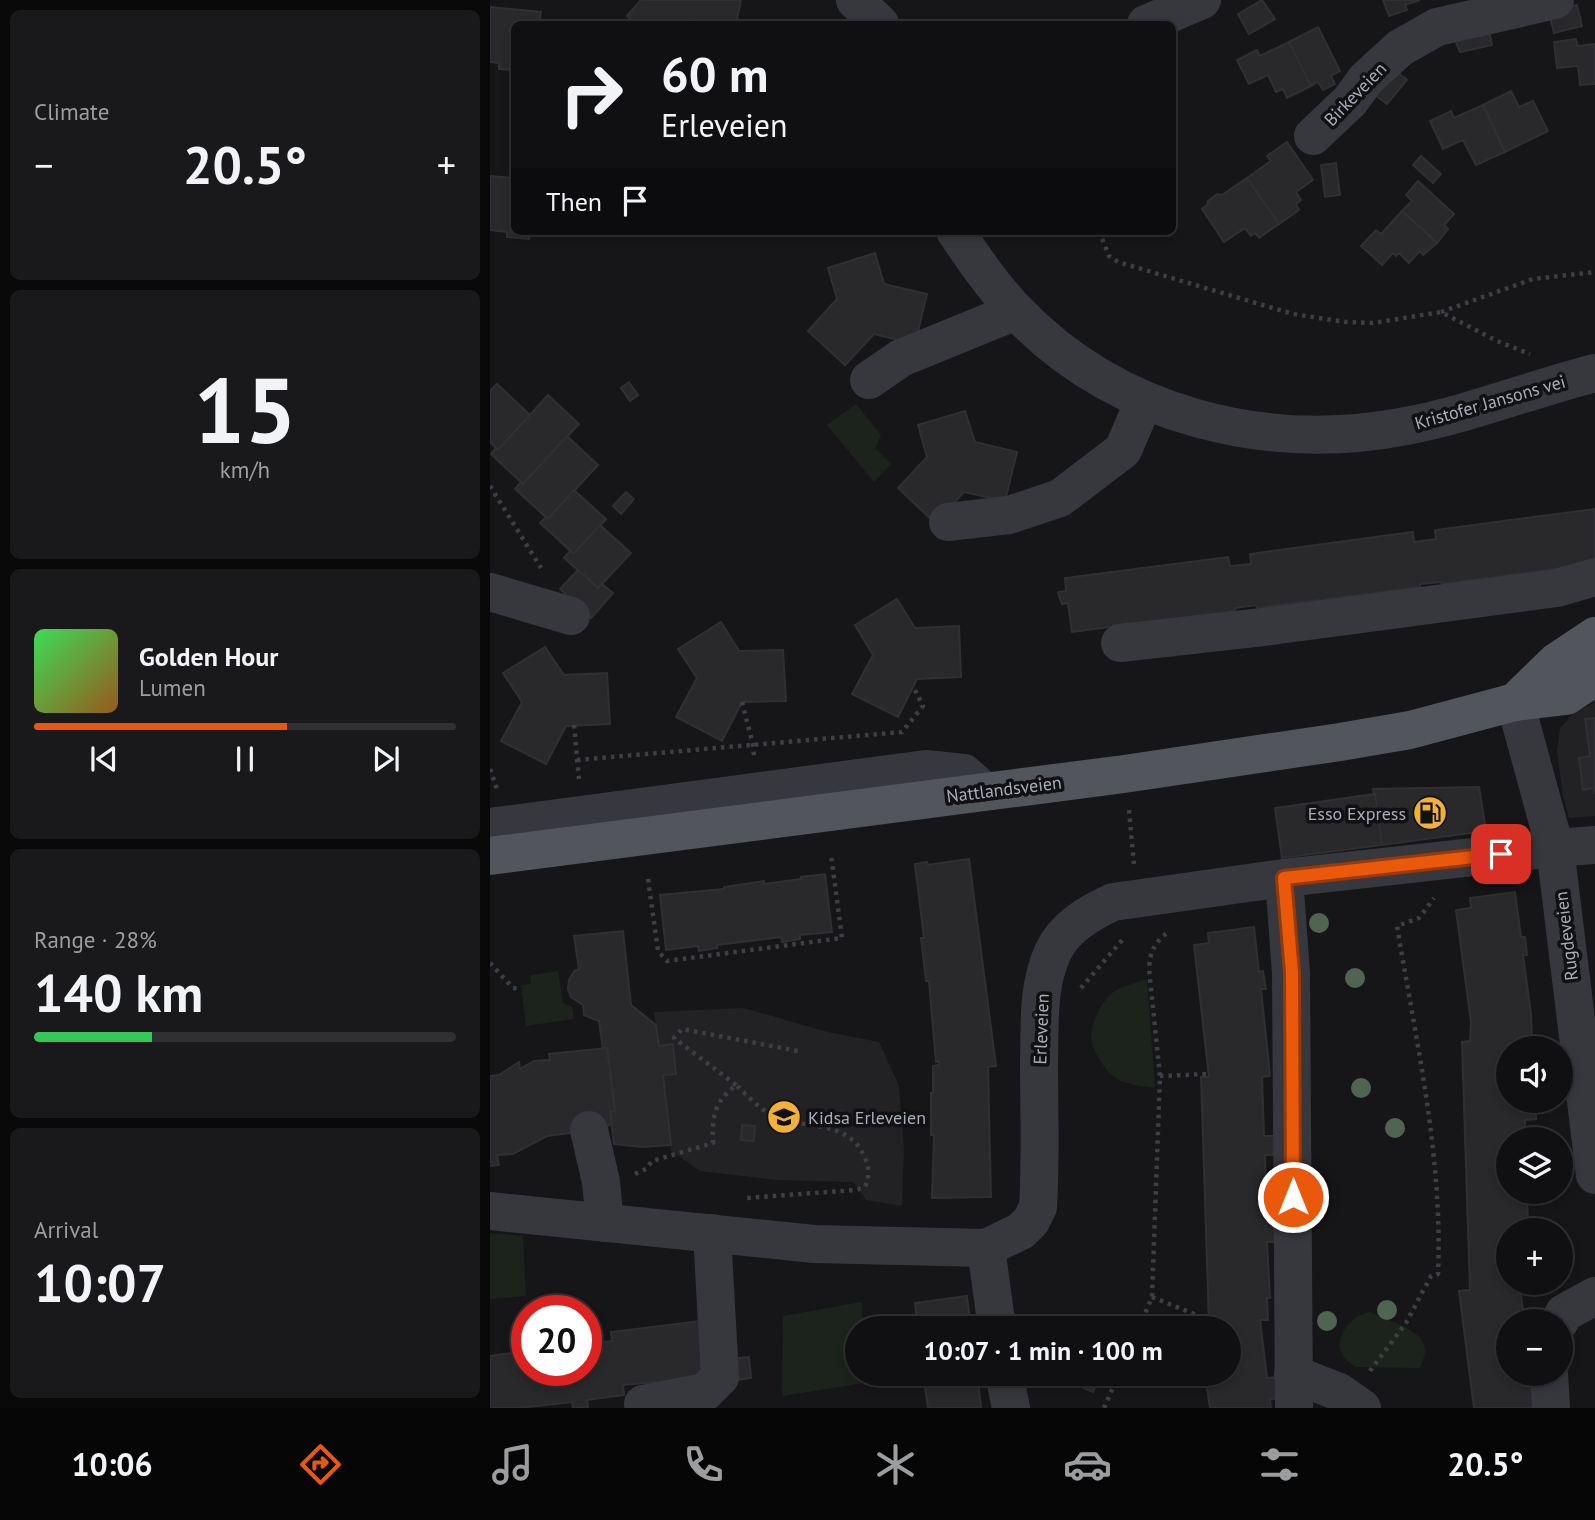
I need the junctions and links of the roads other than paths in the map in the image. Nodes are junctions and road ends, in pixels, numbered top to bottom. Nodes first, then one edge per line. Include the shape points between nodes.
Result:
1 (1202, 0) edge
2 (1555, 0) edge
3 (1153, 21) edge
4 (1313, 136) dead end
5 (958, 235) edge
6 (1016, 311) junction
7 (1595, 373) edge
8 (869, 380) dead end
9 (1144, 401) junction
10 (948, 522) dead end
11 (1595, 577) edge
12 (490, 592) edge
13 (571, 616) dead end
14 (1595, 635) edge
15 (1120, 643) dead end
16 (1595, 677) edge
17 (1515, 702) junction
18 (984, 791) junction
19 (496, 815) edge
20 (1595, 845) edge
21 (1555, 848) junction
22 (490, 856) edge
23 (1284, 878) junction
24 (1585, 1009) edge
25 (589, 1130) dead end
26 (1595, 1175) edge
27 (490, 1211) edge
28 (605, 1223) junction
29 (712, 1233) junction
30 (986, 1248) junction
31 (1595, 1296) edge
32 (1571, 1309) edge
33 (995, 1316) edge
34 (1006, 1386) edge
35 (1550, 1386) edge
36 (1294, 1391) edge
37 (1348, 1403) edge
38 (643, 1404) dead end
39 (1011, 1408) edge
40 (1551, 1408) edge

1 - 3 street
2 - 4 street, Birkeveien via 1437,27 1412,41 1366,79
5 - 6 street, Kristofer Jansons vei
6 - 8 street via 901,358
6 - 9 street, Kristofer Jansons vei via 1057,349
7 - 9 street, Kristofer Jansons vei via 1471,411 1355,433 1303,436 1253,432
9 - 10 street via 1123,450 1060,498 1009,516
11 - 15 street via 1557,588
12 - 13 street
14 - 17 main road, Nattlandsveien via 1556,662
16 - 17 main road, Nattlandsveien via 1566,696
17 - 18 main road, Nattlandsveien via 1339,743
17 - 21 street, Rugdeveien
18 - 19 street via 964,773 926,769
18 - 22 main road, Nattlandsveien
20 - 21 street, Erleveien
21 - 23 street, Erleveien
21 - 24 street, Rugdeveien
23 - 30 street, Erleveien via 1113,901 1089,913 1053,950 1042,985 1038,1207 1021,1231
23 - 36 street via 1292,973
24 - 26 street, Rugdeveien
25 - 28 street
27 - 28 street, Erleveien
28 - 29 street, Erleveien
29 - 30 street, Erleveien via 814,1244
29 - 38 street via 720,1377 705,1392
30 - 33 street
31 - 32 street
34 - 39 street
35 - 40 street
36 - 37 street

